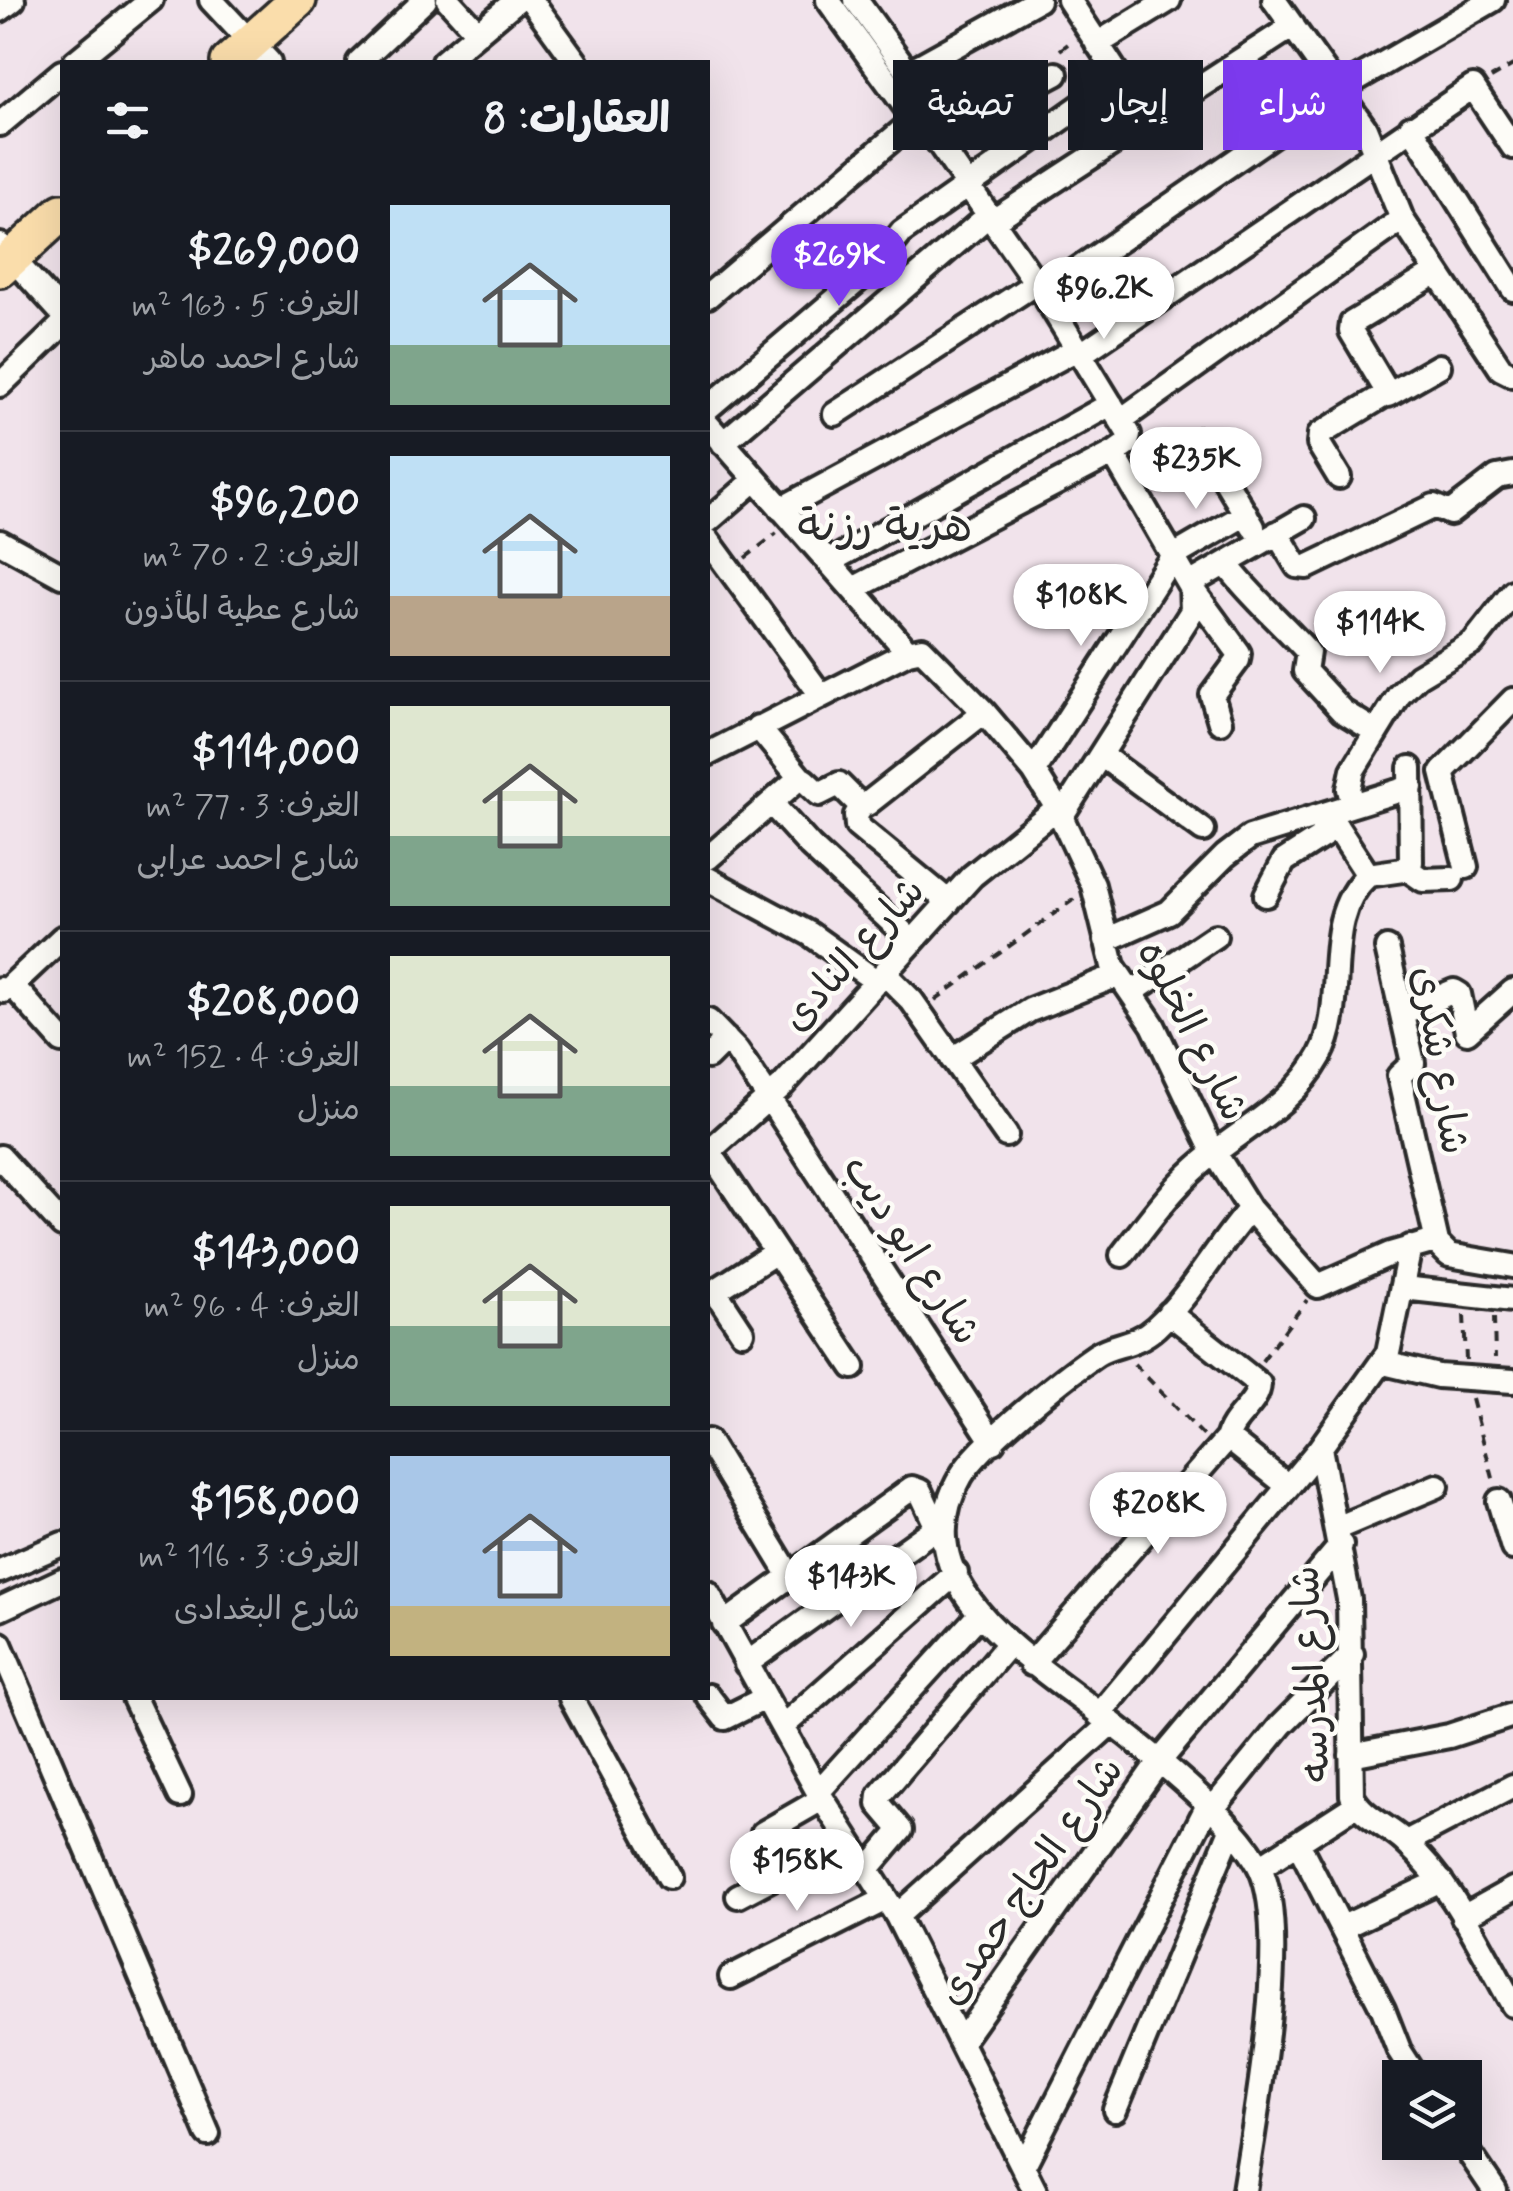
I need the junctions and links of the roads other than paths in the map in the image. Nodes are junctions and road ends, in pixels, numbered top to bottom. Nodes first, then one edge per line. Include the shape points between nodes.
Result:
1 (13, 0) edge
2 (151, 0) edge
3 (211, 0) edge
4 (298, 0) edge
5 (426, 0) edge
6 (448, 0) edge
7 (518, 0) edge
8 (530, 0) edge
9 (1038, 0) edge
10 (1069, 0) edge
11 (1169, 0) edge
12 (1274, 0) edge
13 (1493, 0) edge
14 (844, 4) edge
15 (0, 10) edge
16 (1293, 26) junction
17 (478, 33) junction
18 (1098, 44) junction
19 (250, 56) edge
20 (568, 59) edge
21 (76, 60) edge
22 (360, 60) edge
23 (445, 60) edge
24 (897, 60) edge
25 (930, 60) edge
26 (1108, 60) edge
27 (1317, 60) edge
28 (893, 72) edge
29 (60, 74) edge
30 (1056, 74) dead end
31 (1362, 76) edge
32 (1048, 78) edge
33 (1203, 85) edge
34 (1068, 114) edge
35 (0, 124) edge
36 (1411, 127) junction
37 (1362, 128) edge
38 (893, 139) edge
39 (1513, 147) edge
40 (944, 150) edge
41 (1101, 150) edge
42 (1248, 150) edge
43 (1376, 150) junction
44 (967, 183) junction
45 (60, 214) edge
46 (991, 218) junction
47 (1402, 219) junction
48 (4, 257) edge
49 (1437, 272) junction
50 (1040, 288) junction
51 (1513, 289) edge
52 (710, 294) edge
53 (60, 311) edge
54 (60, 327) edge
55 (1079, 351) junction
56 (1438, 366) dead end
57 (1513, 375) edge
58 (0, 386) edge
59 (1388, 395) junction
60 (710, 406) edge
61 (1116, 412) junction
62 (835, 414) dead end
63 (715, 434) edge
64 (1201, 440) dead end
65 (1116, 452) junction
66 (1338, 478) dead end
67 (1508, 479) edge
68 (756, 480) junction
69 (1246, 514) junction
70 (787, 515) junction
71 (1304, 518) dead end
72 (710, 519) edge
73 (1270, 538) junction
74 (0, 542) edge
75 (710, 543) edge
76 (1172, 557) junction
77 (828, 562) junction
78 (1226, 564) junction
79 (60, 575) edge
80 (1190, 586) junction
81 (852, 589) junction
82 (1513, 592) edge
83 (908, 652) junction
84 (821, 695) junction
85 (1513, 700) edge
86 (984, 712) junction
87 (1220, 722) dead end
88 (758, 727) junction
89 (1376, 732) junction
90 (710, 753) edge
91 (1101, 755) junction
92 (1034, 771) junction
93 (801, 779) junction
94 (771, 802) junction
95 (863, 804) junction
96 (1354, 805) junction
97 (1059, 813) junction
98 (1332, 820) junction
99 (1203, 830) dead end
100 (710, 856) edge
101 (1407, 869) junction
102 (1368, 875) junction
103 (710, 880) edge
104 (1266, 895) dead end
105 (949, 902) junction
106 (1215, 936) dead end
107 (60, 940) edge
108 (1106, 940) junction
109 (912, 941) junction
110 (1387, 948) dead end
111 (881, 978) junction
112 (1125, 984) junction
113 (6, 987) edge
114 (1513, 990) edge
115 (1402, 1013) junction
116 (710, 1023) edge
117 (60, 1039) edge
118 (726, 1039) junction
119 (710, 1055) edge
120 (952, 1059) junction
121 (769, 1098) junction
122 (1006, 1135) dead end
123 (710, 1150) edge
124 (1215, 1152) junction
125 (710, 1155) edge
126 (0, 1157) edge
127 (1250, 1209) junction
128 (60, 1223) edge
129 (1437, 1242) junction
130 (1410, 1248) junction
131 (776, 1252) junction
132 (1122, 1255) dead end
133 (1513, 1266) edge
134 (1404, 1288) junction
135 (711, 1294) edge
136 (1504, 1299) edge
137 (1169, 1313) junction
138 (742, 1332) dead end
139 (1384, 1363) junction
140 (852, 1367) dead end
141 (1504, 1380) edge
142 (993, 1442) junction
143 (710, 1443) edge
144 (1222, 1444) junction
145 (1320, 1448) junction
146 (1288, 1486) junction
147 (1437, 1486) dead end
148 (1500, 1501) road end
149 (938, 1527) junction
150 (1339, 1536) junction
151 (60, 1545) edge
152 (1513, 1548) edge
153 (952, 1562) junction
154 (0, 1571) edge
155 (790, 1576) junction
156 (60, 1581) edge
157 (710, 1597) edge
158 (0, 1609) edge
159 (978, 1616) junction
160 (724, 1624) junction
161 (0, 1644) edge
162 (1007, 1646) junction
163 (1352, 1654) junction
164 (746, 1664) junction
165 (1030, 1664) junction
166 (765, 1698) junction
167 (710, 1699) edge
168 (135, 1700) edge
169 (572, 1700) edge
170 (1513, 1715) edge
171 (1104, 1719) junction
172 (782, 1727) junction
173 (1352, 1755) junction
174 (1158, 1762) junction
175 (1513, 1786) edge
176 (180, 1795) dead end
177 (820, 1796) junction
178 (1356, 1805) junction
179 (1209, 1809) junction
180 (1231, 1830) junction
181 (763, 1833) dead end
182 (848, 1839) junction
183 (1406, 1842) junction
184 (1298, 1843) junction
185 (1260, 1867) junction
186 (867, 1870) junction
187 (669, 1877) dead end
188 (1441, 1881) junction
189 (1513, 1889) edge
190 (738, 1896) dead end
191 (891, 1908) junction
192 (1462, 1917) junction
193 (1343, 1926) junction
194 (731, 1977) dead end
195 (1513, 2005) edge
196 (961, 2042) junction
197 (1406, 2060) edge
198 (1115, 2110) dead end
199 (208, 2134) dead end
200 (1474, 2160) edge
201 (1023, 2167) junction
202 (1035, 2191) edge
203 (1244, 2191) edge
204 (1495, 2191) edge

1 - 15 street
2 - 21 street
3 - 19 street
4 - 19 main road
5 - 22 street
6 - 17 street
7 - 17 street
8 - 20 street
9 - 25 street
10 - 18 street
11 - 18 street
12 - 16 street
13 - 31 street
14 - 24 street
14 - 28 street
16 - 27 street
16 - 33 street
17 - 23 street
18 - 26 street
29 - 35 street
30 - 32 street
34 - 44 street
36 - 39 street via 1475,87
36 - 43 street
36 - 51 street
37 - 43 street
38 - 52 street
40 - 44 street
41 - 46 street
42 - 50 street
43 - 47 street
43 - 55 street
44 - 46 street
44 - 60 street via 902,232 877,264
45 - 48 main road
46 - 50 street
46 - 63 street
47 - 49 street
47 - 61 street
48 - 53 street
49 - 57 street via 1501,369
49 - 59 street via 1352,323
50 - 55 street
50 - 62 street
54 - 58 street
55 - 61 street
55 - 70 street
56 - 59 street
59 - 66 street via 1320,434
61 - 65 street via 1129,440
61 - 77 street
63 - 68 street
64 - 69 street
65 - 76 street
65 - 81 street
67 - 73 street via 1450,514 1434,506 1304,568
68 - 70 street
68 - 72 street
69 - 73 street
69 - 76 street
70 - 77 street
71 - 73 street
73 - 78 street
74 - 79 street
75 - 84 street
76 - 80 street
76 - 92 street
77 - 81 street
78 - 80 street
78 - 89 street via 1308,652 1305,671 1342,710
80 - 87 street via 1238,653 1212,695
80 - 91 street via 1192,611
81 - 83 street
82 - 89 street via 1473,644 1408,684
83 - 84 street
83 - 86 street, شارع الخلوه via 922,649
84 - 88 street
85 - 101 street via 1442,772 1459,873 1423,880
86 - 92 street, شارع الخلوه
86 - 95 street
88 - 90 street
88 - 93 street
89 - 96 street via 1351,776
91 - 97 street
91 - 99 street
92 - 97 street, شارع الخلوه
93 - 94 street
93 - 95 street via 819,794 842,785
94 - 100 street
94 - 109 street
95 - 105 street via 857,826
96 - 98 street
96 - 101 street via 1410,777
97 - 105 street, شارع النادى via 996,853
97 - 108 street, شارع الخلوه via 1092,885
98 - 102 street
98 - 104 street via 1284,861
98 - 108 street via 1250,837 1158,919
101 - 102 street
102 - 124 street via 1345,910 1333,1019 1320,1056 1272,1111
103 - 111 street
105 - 109 street, شارع النادى
106 - 112 street
107 - 113 street
108 - 112 street, شارع الخلوه
109 - 111 street, شارع النادى
110 - 115 street, شارع شكرى
111 - 120 street via 920,1012
111 - 121 street, شارع النادى
112 - 120 street via 1030,1010
112 - 124 street, شارع الخلوه via 1162,1042
113 - 117 street
114 - 115 street via 1467,1032 1454,991
115 - 129 street, شارع شكرى via 1413,1062 1399,1076
116 - 118 street, شارع ابو ديب
118 - 119 street
118 - 121 street, شارع ابو ديب
120 - 122 street
121 - 123 street, شارع النادى
121 - 142 street, شارع ابو ديب
124 - 127 street, شارع الخلوه
124 - 132 street via 1180,1183
125 - 131 street
126 - 128 street
127 - 130 street, شارع الخلوه via 1318,1286
127 - 137 street
129 - 130 street
129 - 133 street via 1449,1255
130 - 134 street
131 - 135 street
131 - 140 street
134 - 136 street
134 - 139 street
135 - 138 street
137 - 142 street via 1122,1348 1096,1355
137 - 144 street via 1259,1391
139 - 141 street
139 - 145 street
142 - 153 street via 954,1490 946,1521
143 - 155 street
144 - 146 street
144 - 165 street
145 - 146 street
145 - 150 street, شارع المدرسه
146 - 171 street
147 - 150 street
148 - 152 street
149 - 153 street
149 - 155 street via 914,1488
149 - 164 street
150 - 163 street, شارع المدرسه
150 - 174 street, شارع الحاج حمدى
151 - 154 street
153 - 159 street
153 - 172 street
155 - 160 street
156 - 158 street
157 - 160 street
159 - 162 street
159 - 177 street
160 - 164 street
161 - 199 street
162 - 165 street
162 - 186 street via 880,1796 901,1830
163 - 173 street, شارع المدرسه
163 - 179 street
164 - 166 street
165 - 171 street
166 - 167 street via 725,1718
166 - 172 street
168 - 176 street
169 - 187 street
170 - 173 street
171 - 174 street
171 - 191 street
172 - 177 street
173 - 178 street, شارع المدرسه
174 - 179 street
174 - 196 street, شارع الحاج حمدى
175 - 183 street
177 - 181 street
177 - 182 street
178 - 183 street, شارع المدرسه
178 - 184 street
179 - 180 street
179 - 201 street
180 - 185 street
180 - 198 street
182 - 186 street
182 - 190 street
183 - 188 street, شارع المدرسه
184 - 185 street
184 - 193 street
185 - 203 street via 1270,1915 1269,1990
186 - 191 street
188 - 192 street, شارع المدرسه
188 - 193 street
189 - 192 street
191 - 194 street
191 - 196 street
192 - 195 street, شارع المدرسه
193 - 197 street
196 - 201 street
200 - 204 street
201 - 202 street

